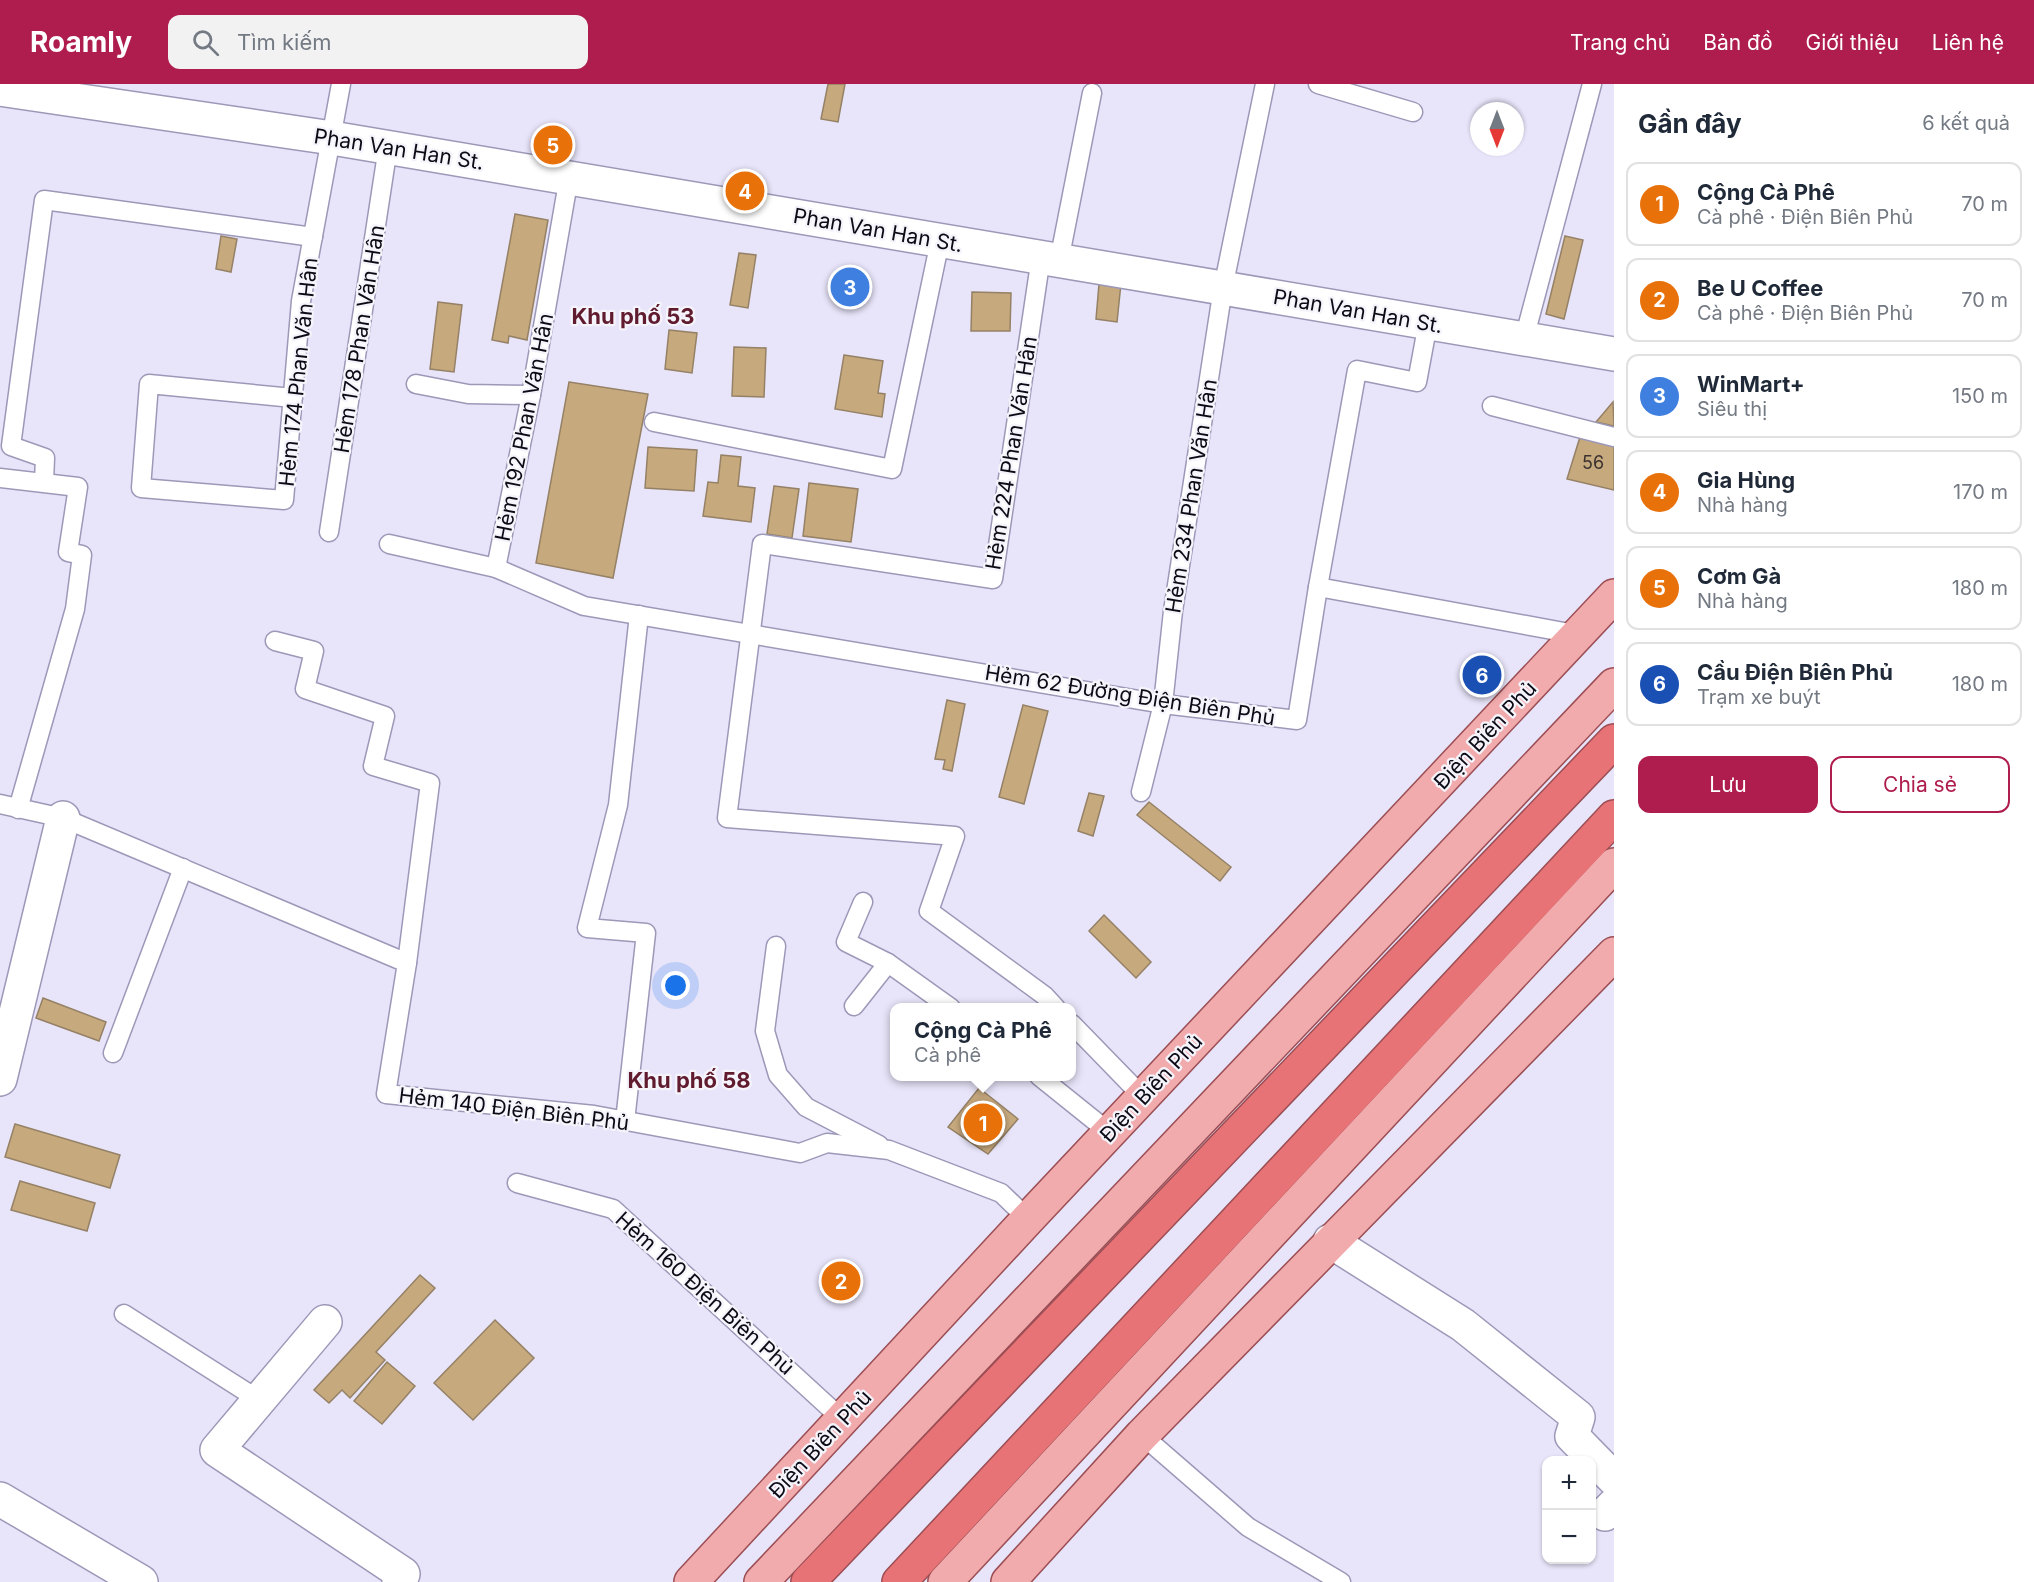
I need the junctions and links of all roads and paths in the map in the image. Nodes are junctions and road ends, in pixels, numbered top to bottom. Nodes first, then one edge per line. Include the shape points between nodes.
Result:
1 (341, 84) edge
2 (1265, 84) edge
3 (1318, 84) edge
4 (1592, 84) edge
5 (0, 89) edge
6 (1092, 93) dead end
7 (1413, 112) dead end
8 (332, 138) junction
9 (388, 147) junction
10 (569, 177) junction
11 (313, 237) junction
12 (940, 241) junction
13 (1050, 259) junction
14 (1223, 288) junction
15 (1428, 323) junction
16 (1524, 339) junction
17 (1614, 354) edge
18 (416, 384) dead end
19 (531, 395) junction
20 (293, 398) junction
21 (1492, 406) dead end
22 (654, 422) dead end
23 (1614, 437) edge
24 (0, 478) edge
25 (44, 482) junction
26 (329, 532) dead end
27 (389, 544) dead end
28 (496, 568) junction
29 (1318, 587) junction
30 (1614, 596) edge
31 (639, 615) junction
32 (750, 634) junction
33 (1580, 634) junction
34 (275, 641) dead end
35 (1614, 685) edge
36 (1163, 704) junction
37 (1614, 741) edge
38 (1141, 792) dead end
39 (9, 806) edge
40 (1614, 817) edge
41 (63, 818) junction
42 (1614, 865) edge
43 (183, 868) junction
44 (863, 902) dead end
45 (776, 946) dead end
46 (1614, 954) edge
47 (407, 963) junction
48 (888, 963) junction
49 (944, 1003) edge
50 (1051, 1003) edge
51 (854, 1006) dead end
52 (1076, 1029) edge
53 (4, 1042) edge
54 (113, 1053) dead end
55 (0, 1079) edge
56 (1044, 1081) edge
57 (1143, 1097) junction
58 (625, 1121) junction
59 (1110, 1133) junction
60 (889, 1150) junction
61 (517, 1183) dead end
62 (1028, 1219) junction
63 (1330, 1241) junction
64 (124, 1314) dead end
65 (325, 1322) dead end
66 (259, 1400) junction
67 (843, 1420) junction
68 (1142, 1434) junction
69 (1614, 1479) edge
70 (0, 1500) edge
71 (141, 1582) edge
72 (399, 1582) edge
73 (691, 1582) edge
74 (761, 1582) edge
75 (808, 1582) edge
76 (899, 1582) edge
77 (945, 1582) edge
78 (1008, 1582) edge
79 (1341, 1582) edge

1 - 8 lane, Hẻm 174 Phan Văn Hân
2 - 14 lane, Hẻm 234 Phan Văn Hân
3 - 7 lane
4 - 16 lane
5 - 8 street, Phan Van Han St.
6 - 13 lane
8 - 9 street, Phan Van Han St.
8 - 11 lane, Hẻm 174 Phan Văn Hân
9 - 10 street, Phan Van Han St.
9 - 26 lane, Hẻm 178 Phan Văn Hân
10 - 12 street, Phan Van Han St.
10 - 19 lane, Hẻm 192 Phan Văn Hân
11 - 20 lane, Hẻm 174 Phan Văn Hân via 301,302
11 - 25 lane via 44,200 11,446 45,458
12 - 13 street, Phan Van Han St.
12 - 22 lane via 892,469
13 - 14 street, Phan Van Han St.
13 - 32 lane, Hẻm 224 Phan Văn Hân via 993,579 762,544
14 - 15 street, Phan Van Han St.
14 - 36 lane, Hẻm 234 Phan Văn Hân via 1173,611
15 - 16 street, Phan Van Han St.
15 - 29 lane via 1417,382 1358,370
16 - 17 street, Phan Van Han St.
18 - 19 lane via 468,394
19 - 28 lane, Hẻm 192 Phan Văn Hân
20 - 20 lane, Hẻm 174 Phan Văn Hân via 284,500 141,488 148,384
21 - 23 lane
24 - 25 lane
25 - 39 lane via 78,487 68,552 82,555 75,609
27 - 28 lane, Hẻm 192 Phan Văn Hân
28 - 31 lane, Hẻm 62 Đường Điện Biên Phủ via 584,606
29 - 33 lane
29 - 36 lane, Hẻm 62 Đường Điện Biên Phủ via 1297,720
30 - 33 main road, Điện Biên Phủ
31 - 32 lane, Hẻm 62 Đường Điện Biên Phủ
31 - 58 lane via 618,805 587,928 646,933
32 - 36 lane, Hẻm 62 Đường Điện Biên Phủ
32 - 50 lane via 726,818 955,836 929,911
33 - 57 main road, Điện Biên Phủ
34 - 47 lane via 314,651 305,689 385,716 372,766 430,783
35 - 74 main road
36 - 38 lane, Hẻm 234 Phan Văn Hân
37 - 75 highway
39 - 41 lane
40 - 76 highway
41 - 43 lane
41 - 53 street
42 - 77 main road
43 - 47 lane
43 - 54 lane
44 - 48 lane via 846,942
45 - 60 lane via 765,1031 778,1075 806,1107
46 - 63 main road
47 - 58 lane, Hẻm 140 Điện Biên Phủ via 386,1095
48 - 49 lane
48 - 51 lane
52 - 57 lane
53 - 55 street
56 - 59 lane
57 - 59 main road, Điện Biên Phủ
58 - 60 lane, Hẻm 140 Điện Biên Phủ via 800,1153 827,1143
59 - 62 main road, Điện Biên Phủ
60 - 62 lane, Hẻm 140 Điện Biên Phủ via 1001,1193
61 - 67 lane, Hẻm 160 Điện Biên Phủ via 613,1209
62 - 67 main road, Điện Biên Phủ
63 - 68 main road
63 - 69 street via 1463,1325 1578,1417 1572,1436
64 - 66 lane
65 - 66 street
66 - 72 street via 217,1450 404,1574
67 - 73 main road, Điện Biên Phủ
68 - 78 main road
68 - 79 lane via 1248,1527
70 - 71 street

